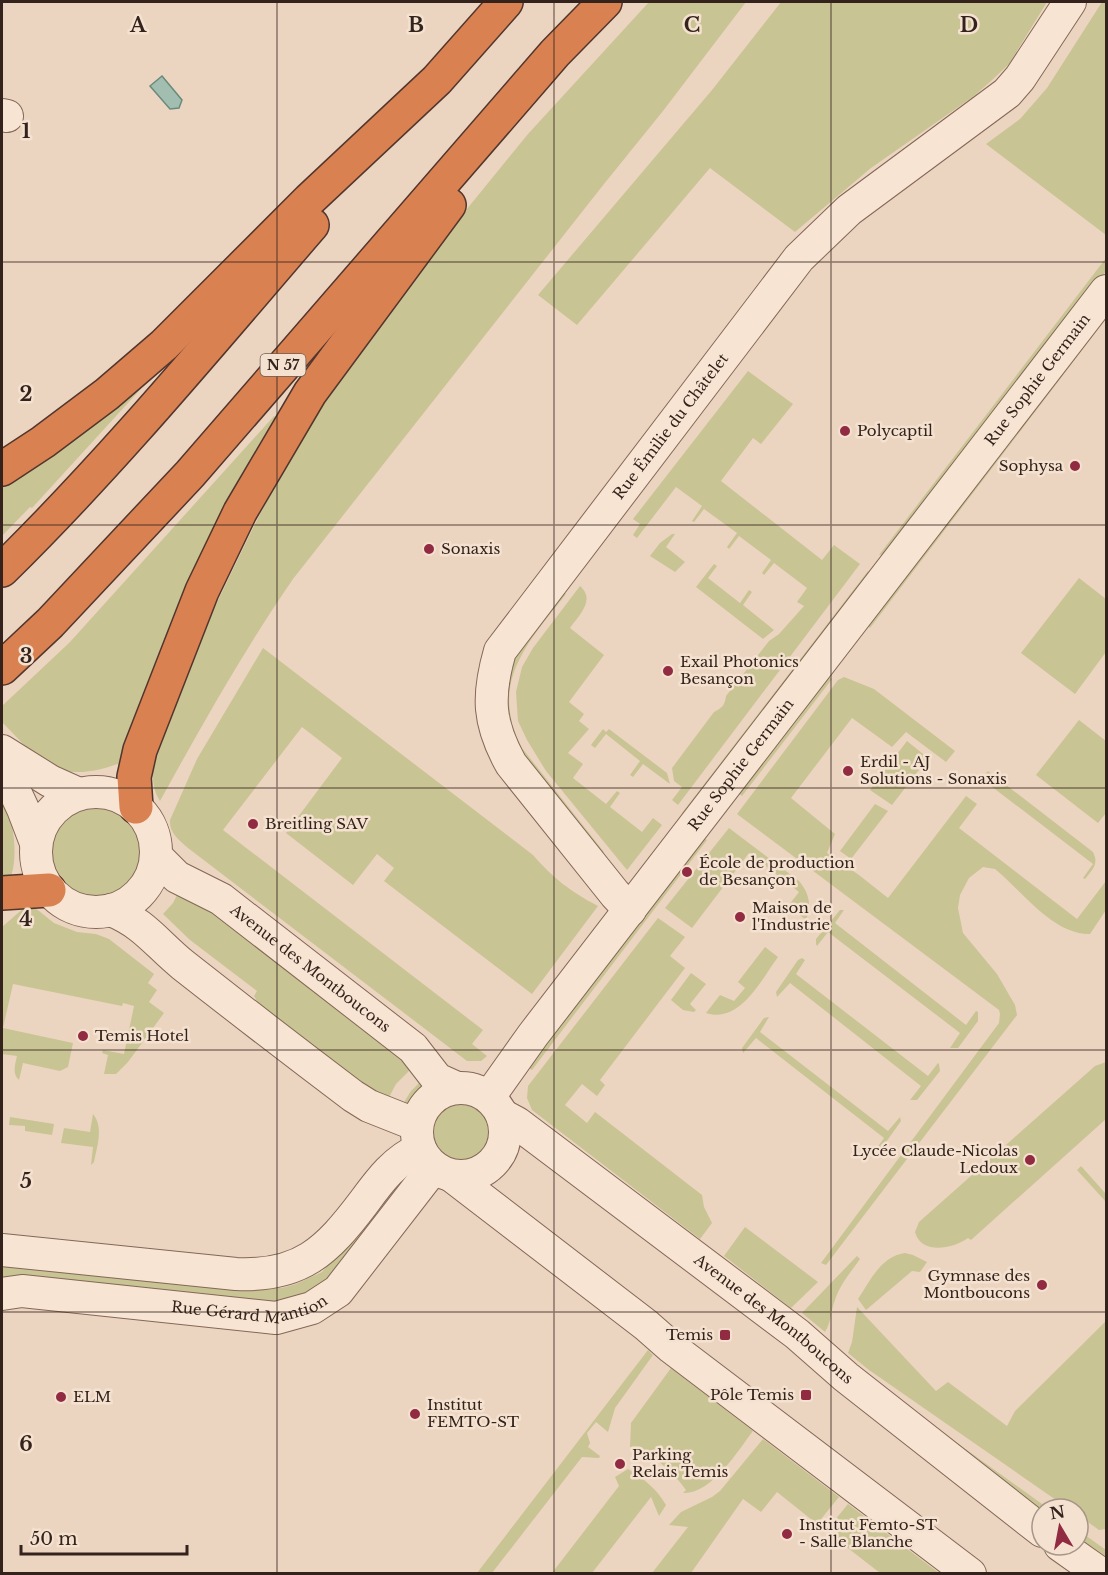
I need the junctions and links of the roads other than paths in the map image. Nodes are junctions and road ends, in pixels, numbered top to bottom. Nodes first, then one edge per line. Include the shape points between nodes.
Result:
1 (506, 2) edge
2 (605, 2) edge
3 (1070, 2) edge
4 (555, 53) junction
5 (428, 89) junction
6 (1107, 291) edge
7 (2, 470) edge
8 (2, 570) edge
9 (2, 668) edge
10 (2, 751) edge
11 (2, 764) edge
12 (79, 794) junction
13 (136, 807) junction
14 (36, 843) junction
15 (156, 856) junction
16 (49, 890) junction
17 (2, 893) edge
18 (111, 910) junction
19 (630, 910) junction
20 (457, 1088) junction
21 (495, 1106) junction
22 (431, 1154) junction
23 (2, 1250) edge
24 (2, 1294) edge
25 (1030, 1522) edge
26 (1077, 1557) edge
27 (970, 1574) edge
28 (1101, 1574) edge

1 - 5 highway
2 - 4 highway, N 57
3 - 19 street, Rue Émilie du Châtelet via 1007,93 849,210 799,258 500,651 491,710 502,747 511,764
4 - 9 highway, N 57 via 190,474 50,623
4 - 13 highway via 310,393 240,512 202,591 140,750 134,777
5 - 7 highway via 309,200 164,345 107,394
5 - 8 highway via 141,424
6 - 19 street, Rue Sophie Germain
10 - 12 street
11 - 14 street
12 - 13 street via 109,793
12 - 14 street via 47,816
13 - 15 street via 153,833
14 - 16 street via 36,863
15 - 18 street via 142,890
15 - 20 street, Avenue des Montboucons via 177,877 221,899 413,1048 437,1079
16 - 17 highway
16 - 18 street via 73,907 92,912
18 - 22 street via 142,926 170,954
19 - 21 street, Rue Sophie Germain via 533,1035
20 - 21 street via 474,1089
20 - 22 street via 447,1090 424,1107
21 - 22 street via 506,1130 495,1161 480,1172 462,1177
21 - 25 street, Avenue des Montboucons via 797,1334
22 - 23 street, Rue Gérard Mantion via 408,1154 386,1172 340,1232 315,1256 279,1272 236,1275
22 - 24 street, Rue Gérard Mantion via 338,1291 312,1308 294,1314 276,1318 22,1291
22 - 27 street via 671,1347
26 - 28 street

